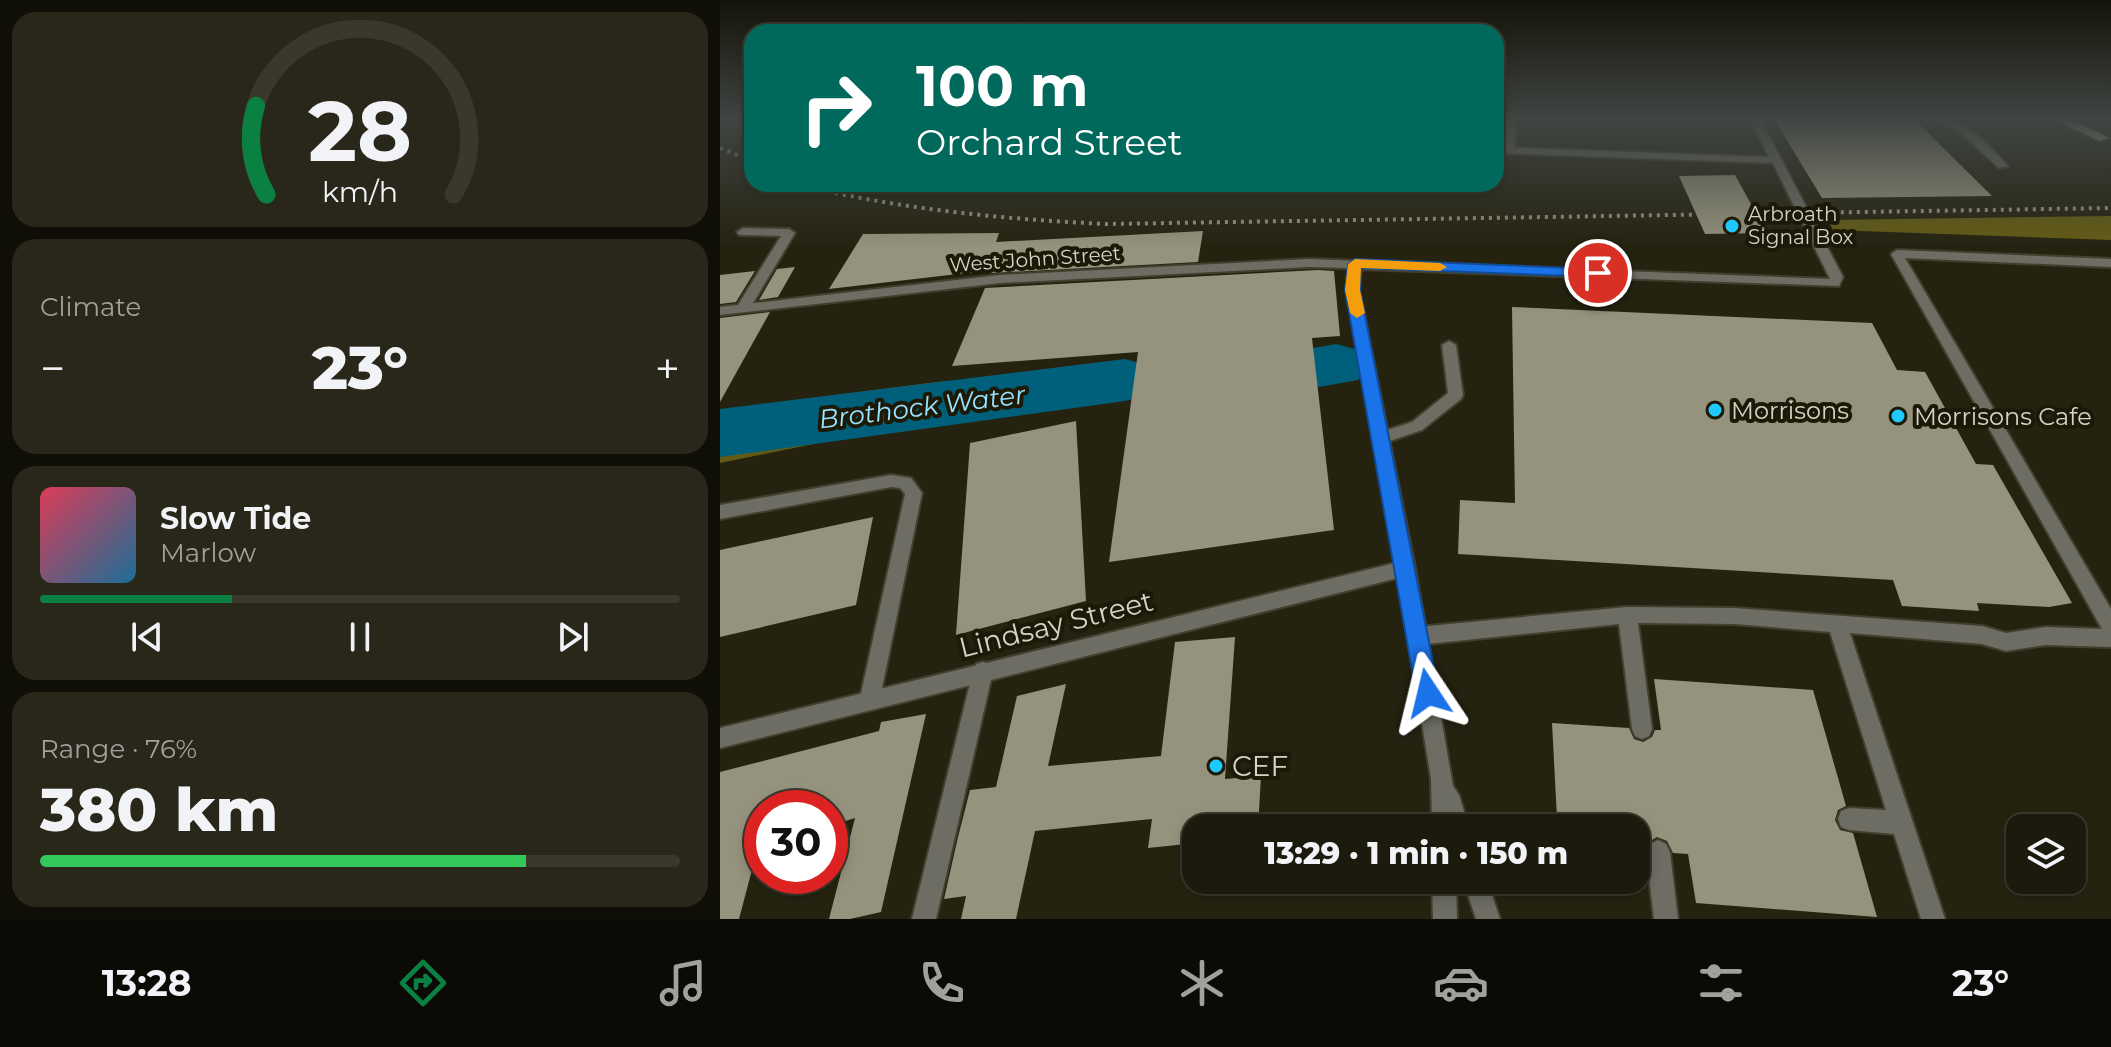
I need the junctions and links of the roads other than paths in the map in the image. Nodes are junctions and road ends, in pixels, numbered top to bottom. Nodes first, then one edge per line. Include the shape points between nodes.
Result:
1 (1777, 162) edge
2 (1998, 162) edge
3 (2003, 166) dead end
4 (743, 232) dead end
5 (2111, 263) edge
6 (1355, 264) junction
7 (743, 308) junction
8 (720, 311) edge
9 (1449, 345) dead end
10 (1381, 438) junction
11 (720, 512) edge
12 (1406, 568) junction
13 (1627, 615) junction
14 (1837, 624) junction
15 (2111, 627) edge
16 (1418, 636) junction
17 (2111, 638) edge
18 (983, 671) junction
19 (870, 698) junction
20 (1642, 729) dead end
21 (720, 738) edge
22 (1442, 779) junction
23 (1443, 814) edge
24 (1453, 814) edge
25 (1849, 819) dead end
26 (1902, 823) junction
27 (1658, 852) dead end
28 (1444, 894) edge
29 (1480, 894) edge
30 (924, 919) edge
31 (1445, 919) edge
32 (1488, 919) edge
33 (1667, 919) edge
34 (1933, 919) edge

1 - 6 street, West John Street via 1837,277 1834,283
2 - 3 street
4 - 7 street via 789,233
5 - 15 street via 1897,254
6 - 7 street, West John Street via 1000,279
6 - 10 street via 1353,290
7 - 8 street, West John Street
9 - 10 street via 1456,395 1417,426
10 - 12 street
11 - 19 street via 891,481 905,482 914,493
12 - 16 street
12 - 18 street, Lindsay Street
13 - 14 street
13 - 16 street
13 - 20 street
14 - 17 street via 1982,635 2006,642 2046,636
14 - 26 street
16 - 22 street
18 - 19 street, Lindsay Street
18 - 30 street
19 - 21 street, Lindsay Street
22 - 23 street
22 - 24 street
25 - 26 street
26 - 34 street
27 - 33 street
28 - 31 street
29 - 32 street

